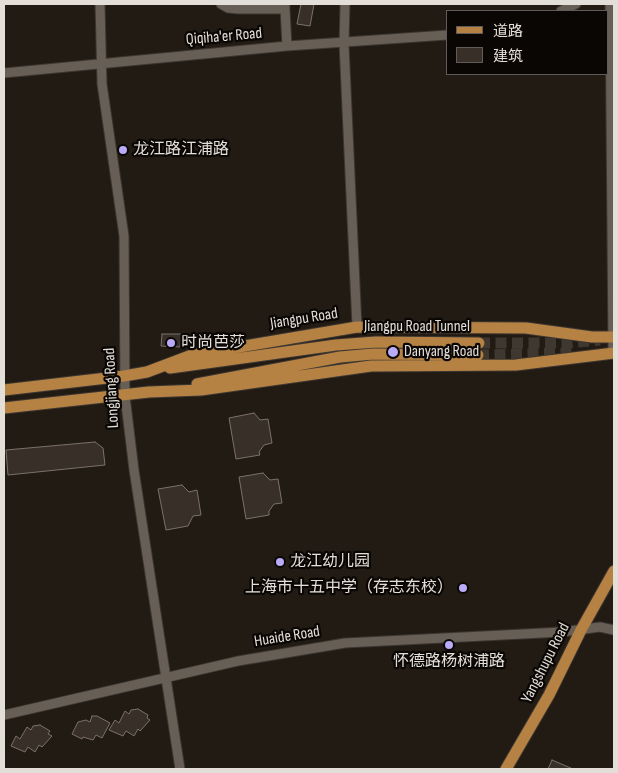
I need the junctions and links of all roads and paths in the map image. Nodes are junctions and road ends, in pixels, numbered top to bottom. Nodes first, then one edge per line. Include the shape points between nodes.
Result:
1 (100, 4) edge
2 (221, 4) edge
3 (345, 4) edge
4 (576, 4) edge
5 (610, 4) edge
6 (285, 6) edge
7 (563, 10) edge
8 (446, 35) edge
9 (344, 44) junction
10 (287, 46) junction
11 (100, 64) junction
12 (4, 73) edge
13 (357, 327) junction
14 (613, 337) edge
15 (614, 353) edge
16 (147, 372) junction
17 (124, 376) junction
18 (4, 390) edge
19 (149, 392) junction
20 (125, 396) junction
21 (4, 408) edge
22 (614, 571) edge
23 (581, 630) junction
24 (614, 630) edge
25 (166, 678) junction
26 (4, 715) edge
27 (180, 769) edge
28 (506, 769) edge

1 - 11 street, Longjiang Road
2 - 6 street via 233,9
3 - 9 street
4 - 7 street
5 - 14 street
6 - 10 street
8 - 9 street, Qiqiha'er Road
9 - 10 street, Qiqiha'er Road
9 - 13 street
10 - 11 street, Qiqiha'er Road
11 - 12 street, Qiqiha'er Road
11 - 17 street, Longjiang Road via 124,236
13 - 14 main road, Jiangpu Road via 526,328
13 - 16 main road, Jiangpu Road via 192,355
14 - 15 street
15 - 19 main road via 516,365 371,366 201,390
16 - 17 main road, Jiangpu Road
16 - 19 main road, Jiangpu Road Tunnel via 376,342 478,349 340,357
17 - 18 main road, Jiangpu Road
17 - 20 street, Longjiang Road
19 - 20 main road
20 - 21 main road
20 - 25 street, Longjiang Road
22 - 23 main road, Yangshupu Road
23 - 24 street, Huaide Road via 600,627
23 - 25 street, Huaide Road via 345,643 238,660
23 - 28 main road, Yangshupu Road via 549,695
25 - 26 street, Huaide Road
25 - 27 street, Longjiang Road

